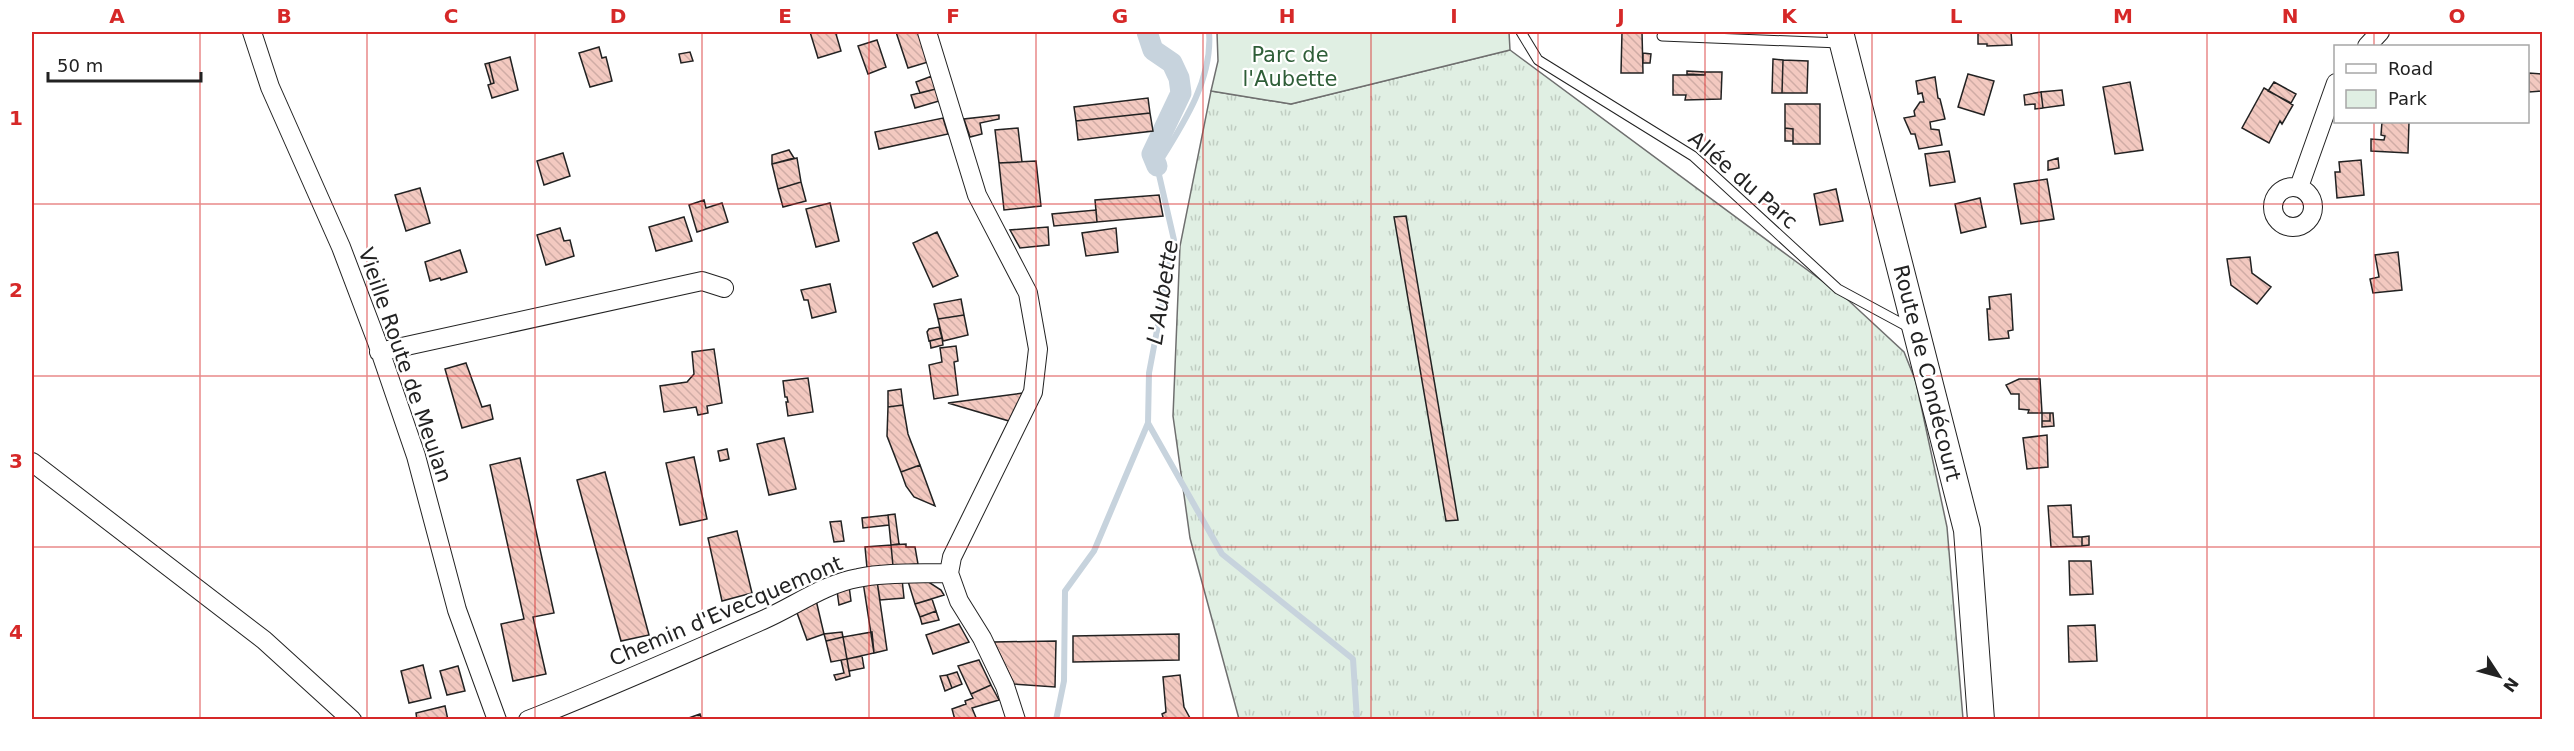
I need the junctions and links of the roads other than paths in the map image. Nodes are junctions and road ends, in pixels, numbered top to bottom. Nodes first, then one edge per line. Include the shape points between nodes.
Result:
1 (252, 32) edge
2 (927, 32) edge
3 (1521, 32) edge
4 (2380, 32) edge
5 (1662, 36) dead end
6 (1842, 37) edge
7 (2368, 45) edge
8 (2334, 89) edge
9 (2299, 188) dead end
10 (724, 288) dead end
11 (1917, 332) junction
12 (379, 352) junction
13 (32, 462) edge
14 (949, 573) junction
15 (352, 720) edge
16 (496, 720) edge
17 (528, 720) edge
18 (1016, 720) edge
19 (1981, 720) edge

1 - 12 street, Vieille Route de Meulan via 270,87 341,248
2 - 14 street via 977,195 1028,293 1038,349 1033,392 952,557
3 - 11 lane, Allée du Parc via 1538,60 1693,156 1838,289
4 - 7 street
5 - 6 lane
6 - 11 street, Route de Condécourt
8 - 9 street
10 - 12 street via 702,282
11 - 19 street, Route de Condécourt via 1967,530
12 - 16 street, Vieille Route de Meulan via 416,456 457,610
13 - 15 street via 264,639
14 - 17 street, Chemin d'Evecquemont via 858,578 833,585 766,619
14 - 18 street via 960,602 1005,686

